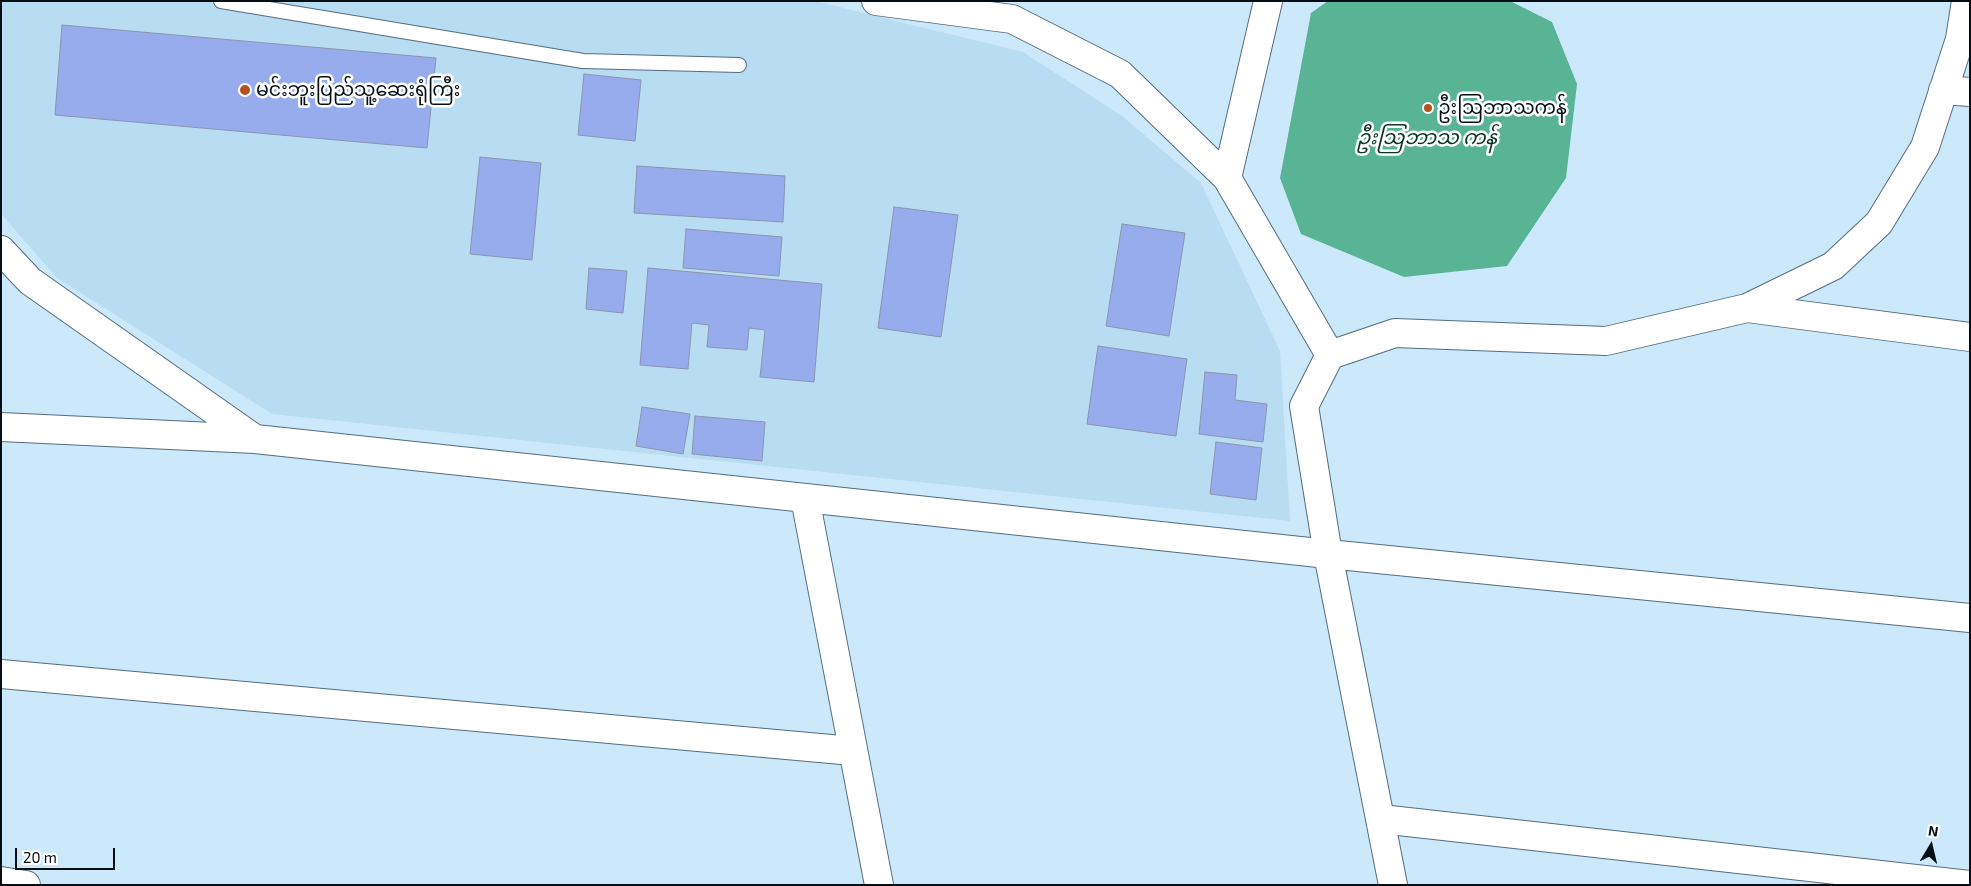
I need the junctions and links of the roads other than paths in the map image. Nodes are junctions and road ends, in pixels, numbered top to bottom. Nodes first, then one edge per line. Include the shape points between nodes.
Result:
1 (221, 1) edge
2 (876, 1) edge
3 (1268, 1) edge
4 (1966, 1) edge
5 (739, 66) dead end
6 (1943, 90) junction
7 (1970, 92) edge
8 (1226, 178) junction
9 (1, 250) edge
10 (1747, 308) junction
11 (1970, 337) edge
12 (1330, 354) junction
13 (1, 427) edge
14 (255, 439) junction
15 (805, 498) junction
16 (1328, 554) junction
17 (1970, 618) edge
18 (1, 674) edge
19 (853, 751) junction
20 (1381, 819) junction
21 (1, 881) edge
22 (26, 885) edge
23 (879, 885) edge
24 (1393, 885) edge
25 (1970, 885) edge

1 - 5 lane via 583,61
2 - 8 street via 1012,20 1120,74
3 - 8 street
4 - 6 street via 1960,39
6 - 7 street
6 - 10 street via 1925,147 1879,223 1833,266
8 - 12 street
9 - 14 street via 30,280
10 - 11 street
10 - 12 street via 1606,341 1395,333
12 - 16 street via 1304,406
13 - 14 street
14 - 15 street
15 - 16 street
15 - 19 street
16 - 17 street
16 - 20 street
18 - 19 street
19 - 23 street
20 - 24 street
20 - 25 street
21 - 22 street

